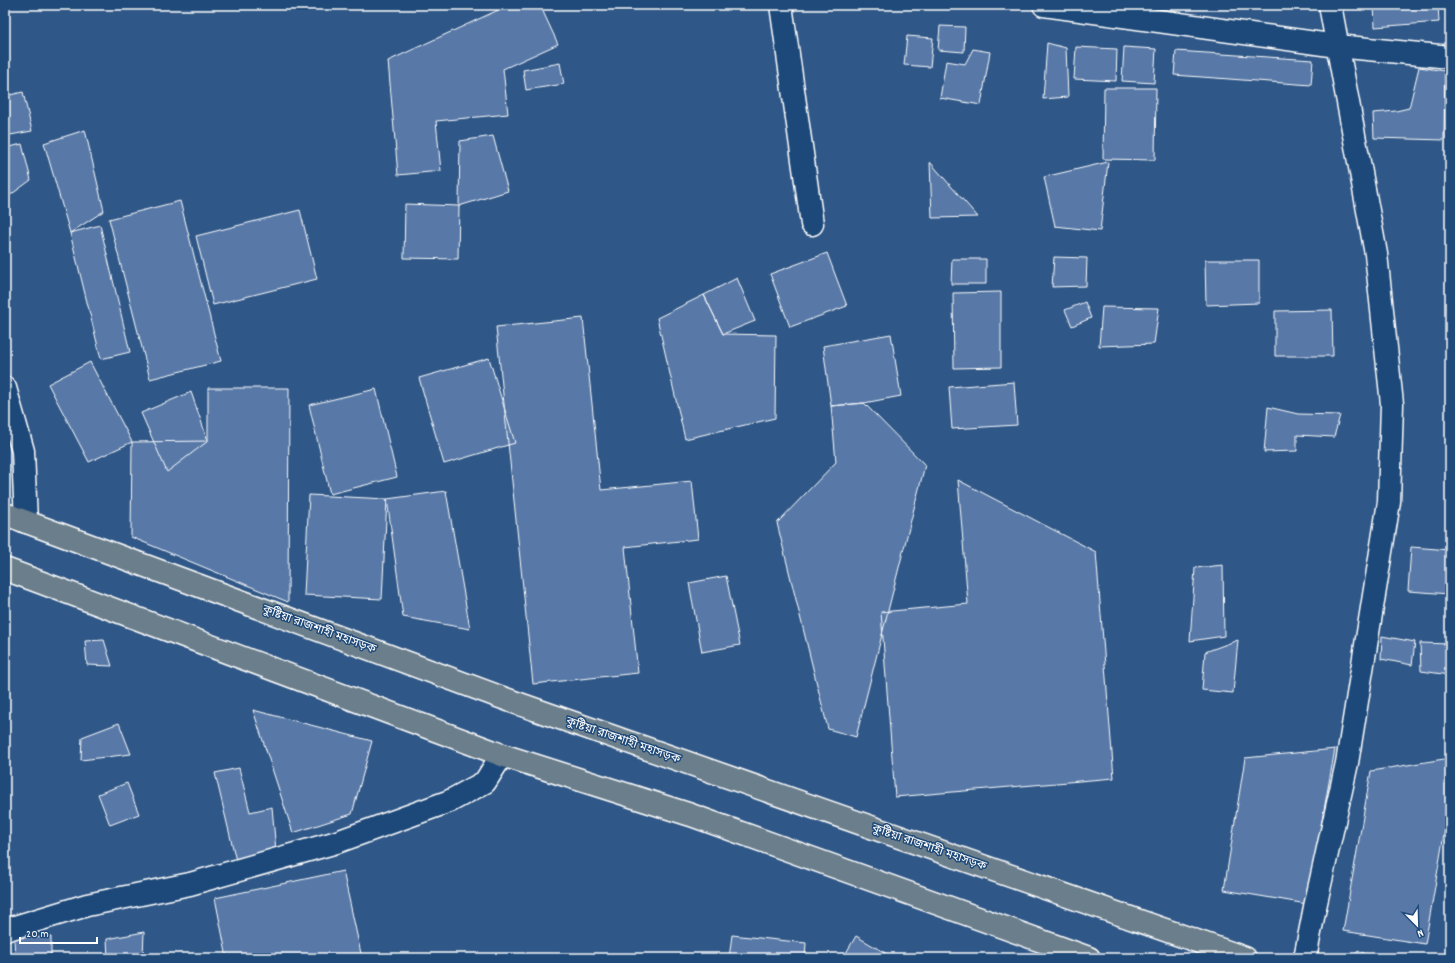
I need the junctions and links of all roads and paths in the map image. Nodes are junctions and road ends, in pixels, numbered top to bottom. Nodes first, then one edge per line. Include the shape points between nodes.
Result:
1 (782, 5) edge
2 (1044, 5) edge
3 (1330, 5) edge
4 (1337, 46) junction
5 (1450, 56) edge
6 (812, 224) dead end
7 (5, 388) edge
8 (5, 514) edge
9 (26, 522) junction
10 (5, 569) edge
11 (502, 755) junction
12 (5, 930) edge
13 (1089, 958) edge
14 (1245, 958) edge
15 (1305, 958) edge

1 - 6 street
2 - 4 street
3 - 4 street
4 - 5 street
4 - 15 street via 1376,254 1392,404 1390,479 1389,502 1347,763
7 - 9 street via 23,451
8 - 9 highway, কুষ্টিয়া রাজশাহী মহাসড়ক
9 - 14 highway, কুষ্টিয়া রাজশাহী মহাসড়ক via 511,702
10 - 11 highway
11 - 12 street via 485,782 450,801 337,842 190,884 87,905
11 - 13 highway via 691,815

